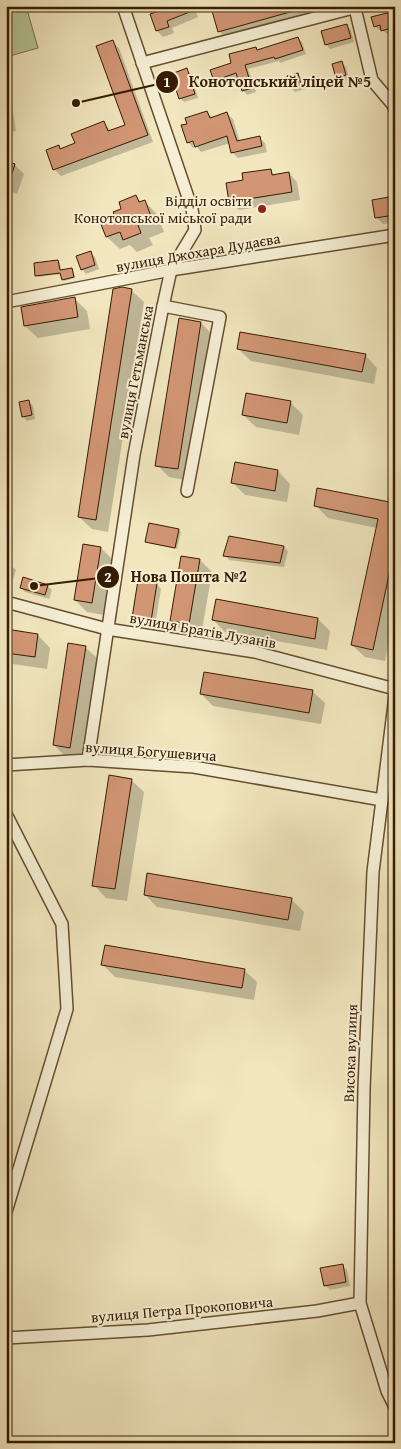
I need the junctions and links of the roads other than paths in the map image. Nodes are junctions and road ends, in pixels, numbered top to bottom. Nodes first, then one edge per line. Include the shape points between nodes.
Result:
1 (123, 6) edge
2 (358, 7) edge
3 (142, 63) junction
4 (395, 109) edge
5 (395, 235) edge
6 (171, 270) junction
7 (6, 302) edge
8 (163, 306) junction
9 (188, 491) dead end
10 (6, 602) edge
11 (107, 629) junction
12 (395, 689) edge
13 (395, 696) edge
14 (88, 760) junction
15 (6, 765) edge
16 (382, 800) junction
17 (6, 814) edge
18 (6, 1212) edge
19 (360, 1303) junction
20 (6, 1338) edge
21 (395, 1407) edge

1 - 3 street, вулиця Гетьманська
2 - 3 street
2 - 4 street via 372,80
3 - 6 street, вулиця Гетьманська via 192,209 195,230
5 - 6 street, вулиця Джохара Дудаєва
6 - 7 street, вулиця Джохара Дудаєва
6 - 8 street, вулиця Гетьманська
8 - 9 street via 220,317
8 - 11 street, вулиця Гетьманська via 134,455
10 - 11 street, вулиця Братів Лузанів
11 - 12 street, вулиця Братів Лузанів via 255,652
11 - 14 street, вулиця Гетьманська
13 - 16 street, Висока вулиця
14 - 15 street, вулиця Богушевича
14 - 16 street, вулиця Богушевича via 194,767
16 - 19 street, Висока вулиця via 372,891
17 - 18 street via 62,924 68,1009
19 - 20 street, вулиця Петра Прокоповича via 317,1311 148,1330
19 - 21 street, Висока вулиця

